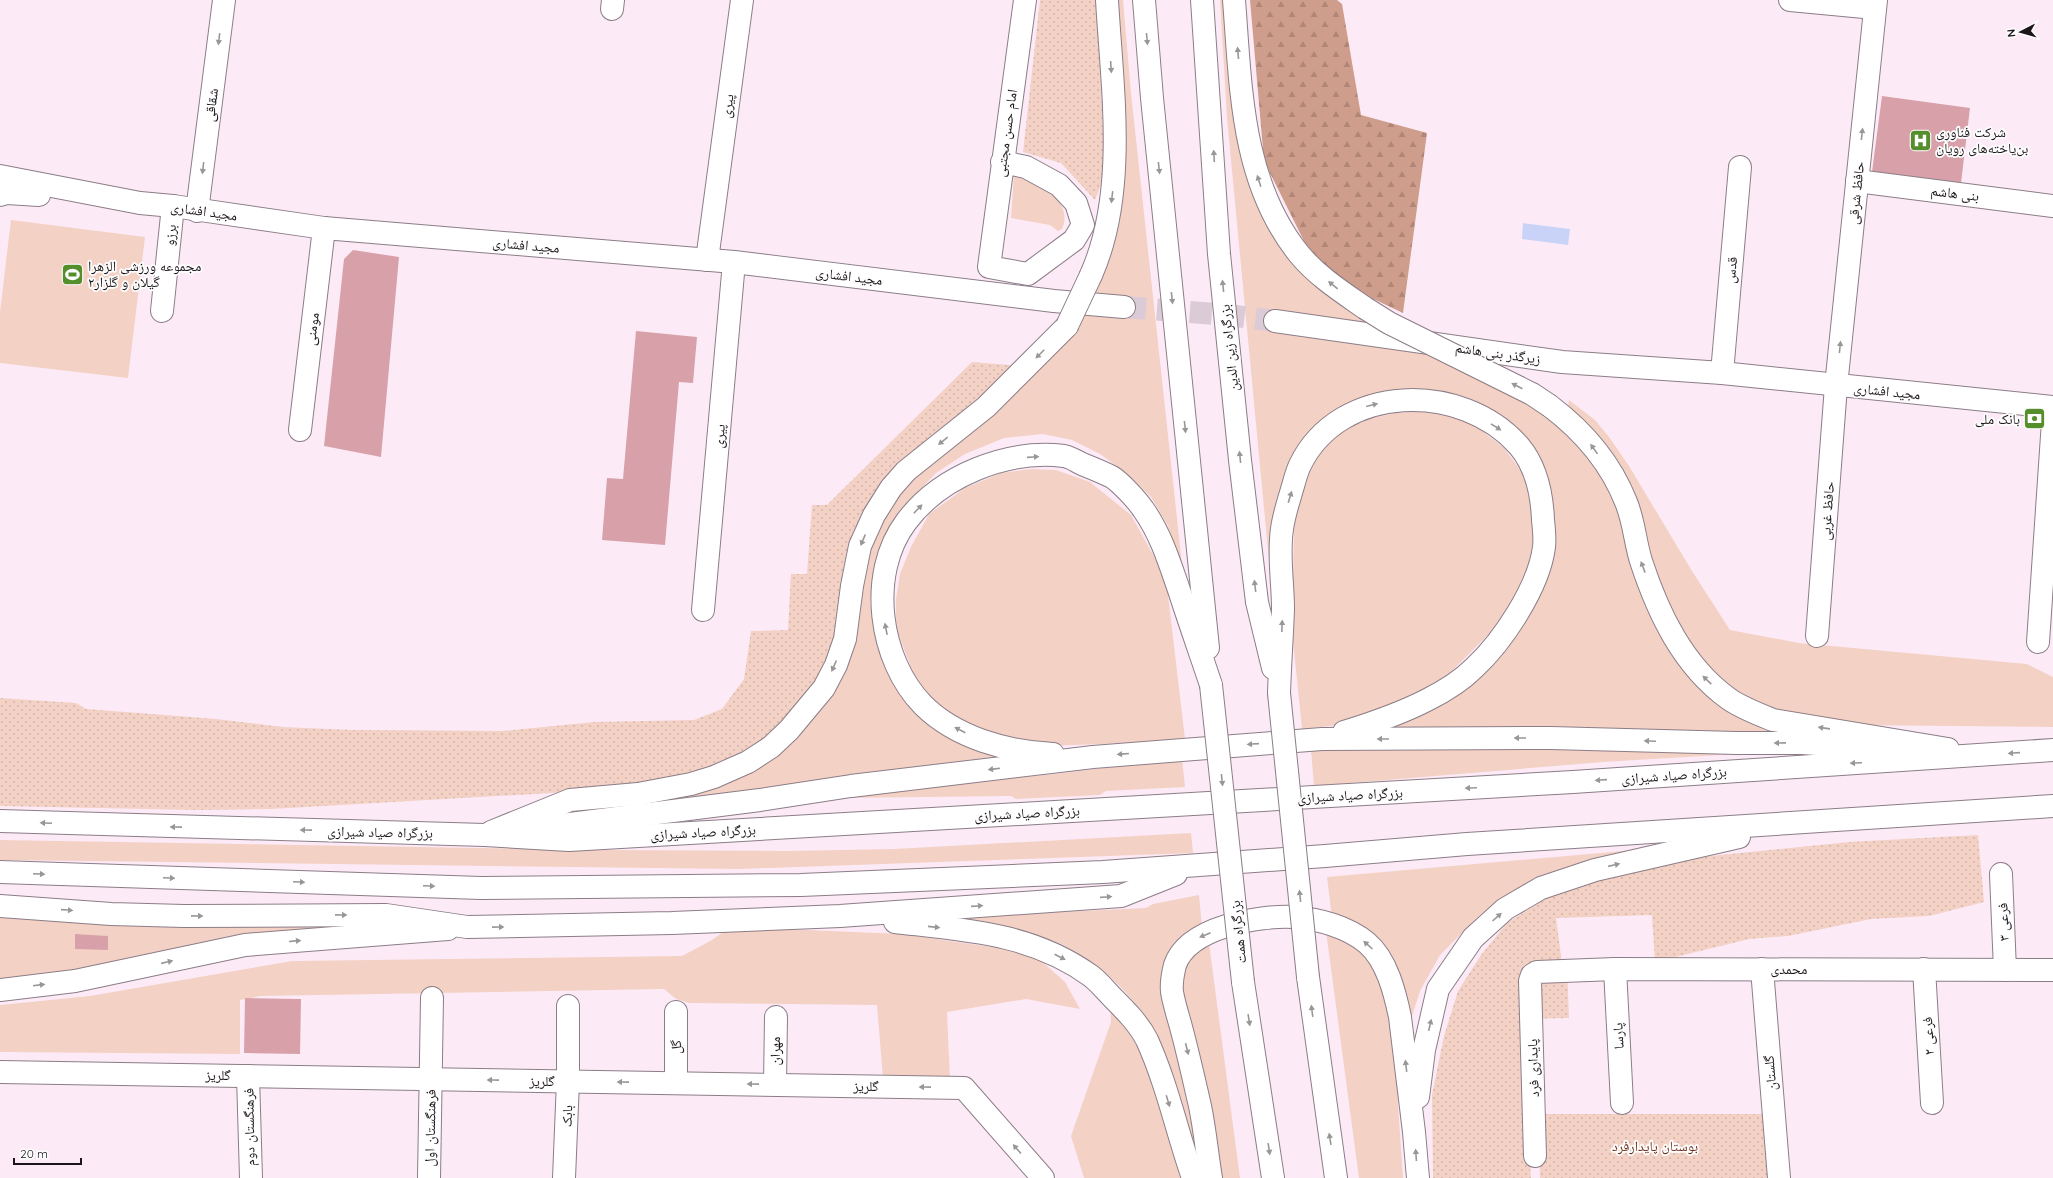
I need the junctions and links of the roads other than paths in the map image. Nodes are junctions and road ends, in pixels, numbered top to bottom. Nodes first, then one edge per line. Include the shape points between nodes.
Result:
1 (224, 0) edge
2 (742, 0) edge
3 (1025, 0) edge
4 (1107, 0) edge
5 (1144, 0) edge
6 (1202, 0) edge
7 (1234, 0) edge
8 (1790, 0) edge
9 (1875, 4) edge
10 (1002, 162) junction
11 (1740, 167) dead end
12 (0, 176) edge
13 (1857, 181) junction
14 (0, 195) edge
15 (140, 203) junction
16 (173, 206) junction
17 (2053, 206) edge
18 (197, 211) junction
19 (324, 228) junction
20 (707, 260) junction
21 (734, 262) junction
22 (1124, 307) tunnel mouth
23 (162, 311) dead end
24 (1275, 321) tunnel mouth
25 (1722, 373) junction
26 (1836, 386) junction
27 (2053, 407) edge
28 (2053, 421) edge
29 (300, 430) dead end
30 (703, 610) dead end
31 (1817, 636) dead end
32 (2038, 642) dead end
33 (1212, 685) junction
34 (1279, 692) junction
35 (1322, 739) junction
36 (2053, 750) edge
37 (1987, 755) junction
38 (1092, 757) junction
39 (2053, 806) edge
40 (0, 821) edge
41 (1804, 822) junction
42 (485, 834) junction
43 (1196, 866) junction
44 (0, 872) edge
45 (2001, 874) dead end
46 (0, 906) edge
47 (840, 916) junction
48 (467, 927) junction
49 (1615, 969) junction
50 (1762, 969) junction
51 (1924, 969) junction
52 (2005, 970) junction
53 (2053, 970) edge
54 (1530, 981) joint
55 (0, 990) edge
56 (432, 998) dead end
57 (568, 1006) dead end
58 (676, 1012) dead end
59 (776, 1017) dead end
60 (0, 1072) edge
61 (248, 1076) junction
62 (432, 1079) junction
63 (568, 1081) junction
64 (676, 1083) junction
65 (775, 1084) junction
66 (1622, 1103) dead end
67 (1932, 1103) dead end
68 (1414, 1132) junction
69 (1535, 1156) dead end
70 (251, 1178) edge
71 (429, 1178) edge
72 (564, 1178) edge
73 (1043, 1178) edge
74 (1193, 1178) edge
75 (1211, 1178) edge
76 (1273, 1178) edge
77 (1336, 1178) edge
78 (1418, 1178) edge
79 (1779, 1178) edge

1 -> 18 main road, شقاقی
2 - 20 main road, پیری
3 - 10 main road, امام حسن مجتبی
4 -> 42 main road, bridge via 1113,106 1112,196 1101,253 1067,326 986,407 906,471 891,488 874,515 860,546 845,639 824,688 789,730 771,746 748,762 714,778 638,794 570,800
5 -> 33 main road
34 -> 6 main road, بزرگراه زین الدین via 1257,602 1240,460 1219,254
37 -> 7 main road, bridge via 1773,720 1750,711 1730,699 1698,671 1663,617 1640,559 1627,503 1593,446 1579,431 1532,394 1365,308 1340,291 1299,254 1262,191 1248,140
8 - 9 main road
13 -> 9 main road, حافظ شرقی
10 - 10 main road, امام حسن مجتبی via 989,267 1028,274 1074,240 1083,225 1076,203 1059,186 1026,167
11 - 25 main road, قدس
12 - 15 main road, مجید افشاری
13 - 17 main road, بنی هاشم
26 -> 13 main road, حافظ شرقی
14 - 15 main road via 7,193
15 - 16 main road, مجید افشاری
16 - 18 main road, مجید افشاری
16 - 23 main road, برزو
18 - 19 main road, مجید افشاری
19 - 20 main road, مجید افشاری
19 - 29 main road, مومنی
20 - 21 main road, مجید افشاری
21 - 22 main road, مجید افشاری via 1054,301
21 - 30 main road, پیری
24 - 25 main road, زیرگذر بنی هاشم via 1562,362
25 - 26 main road, مجید افشاری
26 - 27 main road, مجید افشاری
26 - 31 main road, حافظ غربی
28 - 32 main road
38 -> 33 main road via 1047,754 1000,746 962,731 941,720 923,705 910,688 895,660 885,631 882,599 890,550 906,522 933,495 964,474 996,462 1032,456 1065,456 1114,478 1142,508 1161,538
33 -> 76 main road, بزرگراه همت, bridge via 1243,982
34 -> 35 main road via 1283,608 1282,530 1300,465 1311,448 1344,416 1371,405 1395,401 1418,399 1439,402 1479,416 1502,430 1519,447 1530,465 1538,482 1543,513 1544,547 1533,584 1520,610 1475,667 1446,689 1383,720
77 -> 34 main road, bridge via 1308,977
37 -> 35 main road via 1802,742 1736,743 1551,738
35 -> 38 main road
36 -> 37 main road, بزرگراه صیاد شیرازی
37 -> 42 main road, بزرگراه صیاد شیرازی via 1574,782 569,840
38 -> 42 main road
39 - 41 main road
42 -> 40 main road, بزرگراه صیاد شیرازی
41 - 43 main road via 1466,844
68 -> 41 main road via 1424,1050 1438,989 1473,938 1505,909 1542,888 1595,870
44 -> 43 main road via 481,888 801,885
47 -> 43 main road via 1120,896
45 - 52 main road, فرعی ۳
46 -> 48 main road via 184,916 386,915
48 -> 47 main road via 672,923
47 -> 74 main road via 956,929 1019,940 1046,950 1092,977 1128,1014 1146,1038
55 -> 48 main road via 83,979 245,945
49 - 50 main road, محمدی
49 - 54 main road, محمدی via 1537,972
49 - 66 main road, پارسا
50 - 51 main road, محمدی
50 - 79 main road, گلستان
51 - 52 main road, محمدی
51 - 67 main road, فرعی ۲
52 - 53 main road, محمدی
54 - 69 main road, پایداری فرد
56 - 62 main road, فرهنگستان اول
57 - 63 main road, بابک
58 - 64 main road, گل
59 - 65 main road, مهران
60 - 61 main road, گلریز
61 - 62 main road, گلریز
61 - 70 main road, فرهنگستان دوم
63 -> 62 main road, گلریز
62 - 71 main road, فرهنگستان اول
64 -> 63 main road, گلریز
63 - 72 main road, بابک
65 -> 64 main road, گلریز
73 -> 65 main road, گلریز via 964,1088
68 -> 75 main road via 1396,998 1378,956 1368,944 1346,930 1294,917 1232,925 1201,936 1188,945 1179,956 1173,978 1172,992 1201,1109
78 -> 68 main road

